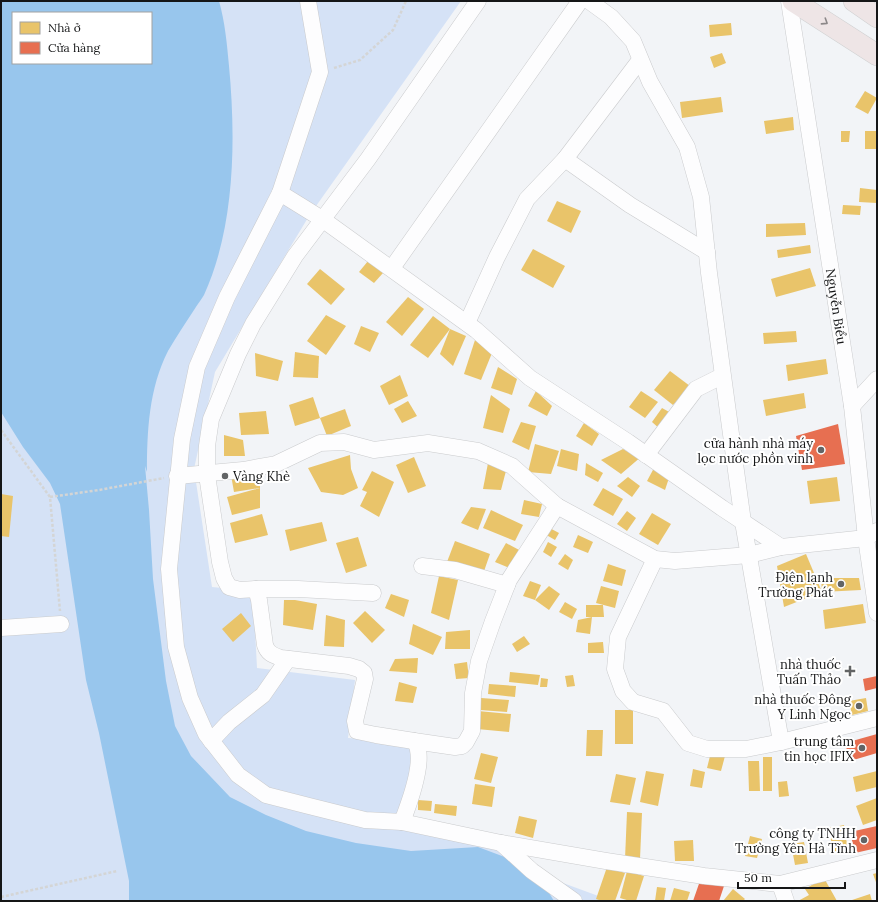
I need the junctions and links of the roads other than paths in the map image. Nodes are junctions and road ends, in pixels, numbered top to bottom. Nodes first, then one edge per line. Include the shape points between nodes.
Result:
1 (308, 1) edge
2 (478, 1) edge
3 (580, 1) edge
4 (589, 1) edge
5 (789, 1) edge
6 (792, 1) edge
7 (877, 55) edge
8 (640, 60) junction
9 (566, 159) junction
10 (280, 193) junction
11 (322, 219) junction
12 (707, 252) junction
13 (392, 268) junction
14 (467, 323) junction
15 (722, 376) junction
16 (877, 379) edge
17 (852, 406) junction
18 (646, 454) junction
19 (207, 474) junction
20 (177, 476) junction
21 (557, 506) junction
22 (743, 522) junction
23 (872, 534) edge
24 (781, 547) junction
25 (749, 555) junction
26 (655, 559) junction
27 (422, 566) dead end
28 (507, 585) junction
29 (256, 589) junction
30 (373, 592) dead end
31 (877, 613) edge
32 (61, 624) road end
33 (1, 628) edge
34 (288, 658) junction
35 (877, 718) edge
36 (211, 741) junction
37 (414, 742) junction
38 (781, 742) junction
39 (402, 822) junction
40 (501, 842) junction
41 (877, 860) edge
42 (780, 884) junction
43 (574, 901) edge
44 (786, 901) edge

1 - 10 street via 320,72
2 - 11 street
3 - 13 street
4 - 8 street via 611,17 632,42
5 - 17 street, Nguyễn Biểu
6 -> 7 main road
8 - 9 street
8 - 12 street via 687,147 701,197
9 - 12 street via 630,205
9 - 14 street via 527,199
10 - 11 street
10 - 20 street via 227,297 197,367
11 - 13 street
11 - 19 street via 290,263 238,354 211,419 207,446
12 - 15 street
13 - 14 street
14 - 18 street via 530,378
15 - 18 street via 696,389
15 - 22 street
16 - 17 street
17 - 23 street, Nguyễn Biểu
18 - 22 street
19 - 20 street
19 - 21 street via 276,464 320,443 344,442 374,450 428,443 478,451 512,466
19 - 29 street via 224,578 229,587 240,590
20 - 36 street via 169,568 176,647 190,698
21 - 26 street
21 - 28 street
22 - 24 street
22 - 25 street
23 - 24 street
23 - 31 street, Nguyễn Biểu
24 - 25 street
25 - 26 street via 675,561
25 - 38 street
26 - 38 street via 618,637 615,669 624,690 633,702 663,710 688,743 707,749 746,749
27 - 28 street via 455,570
28 - 37 street via 479,660 473,693 472,731 466,742 455,747
29 - 30 street
29 - 34 street via 268,651 273,655
32 - 33 street
34 - 36 street via 263,695 229,722
34 - 37 street via 359,669 364,673 364,679 355,721 357,731
35 - 38 street
36 - 39 street via 238,775 266,794 365,820
37 - 39 street via 418,748 419,758 413,794
39 - 40 street
40 - 42 street via 689,874
40 - 43 street via 532,872
41 - 42 street
42 - 44 street

